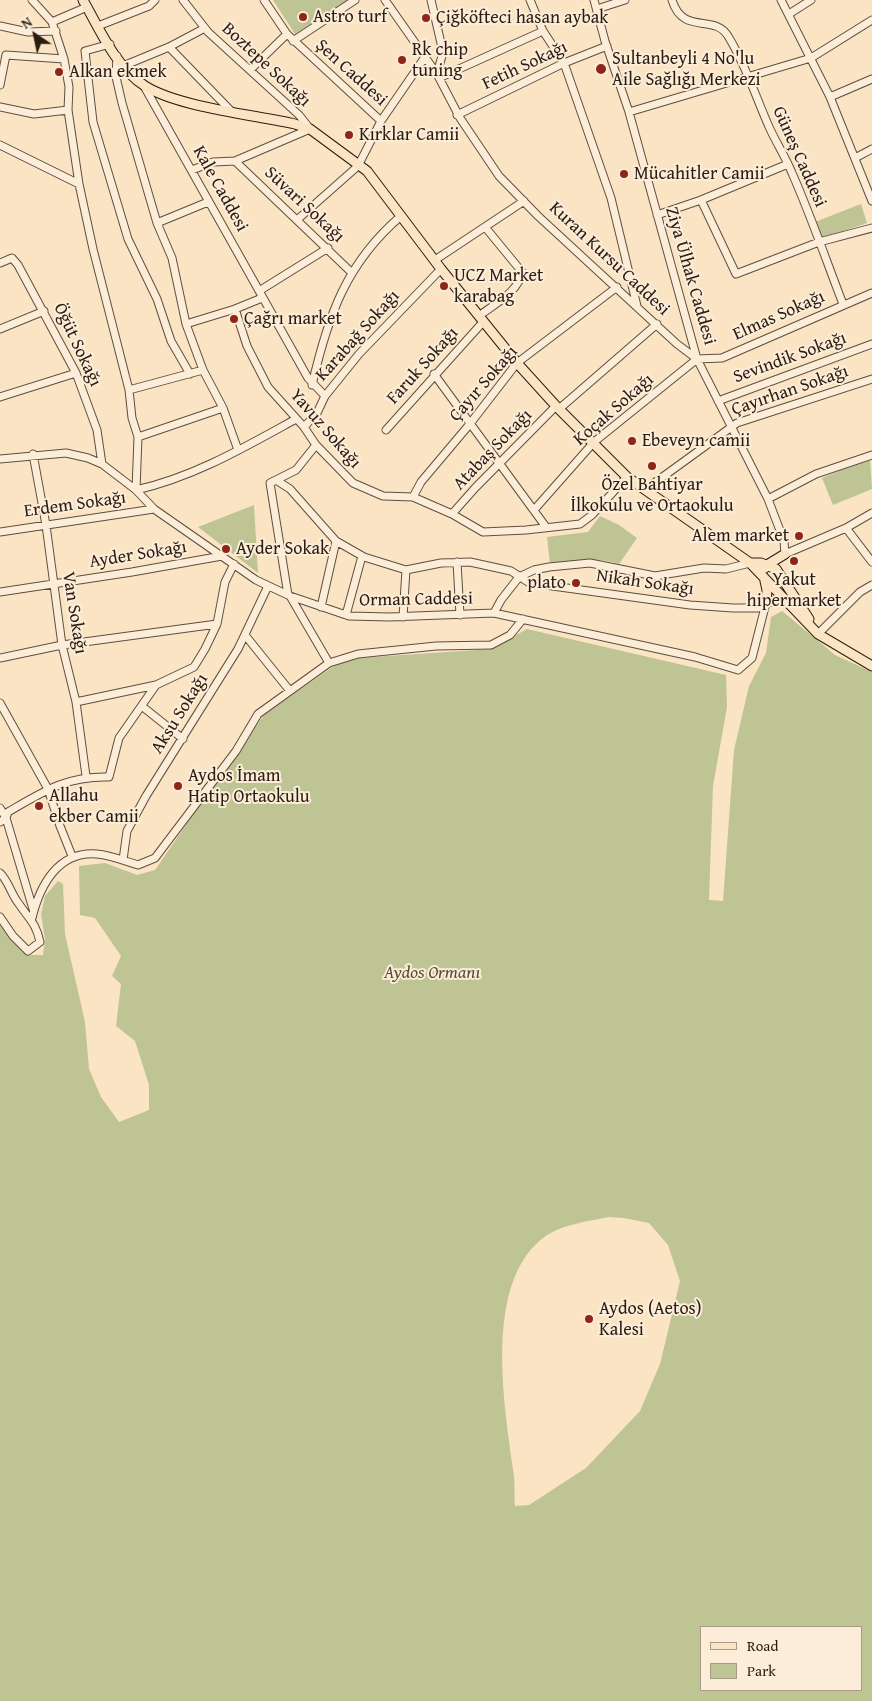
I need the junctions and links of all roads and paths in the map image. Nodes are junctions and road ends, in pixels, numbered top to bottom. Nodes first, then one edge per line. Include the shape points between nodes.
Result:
1 (32, 0) edge
2 (155, 0) edge
3 (183, 0) edge
4 (264, 0) edge
5 (355, 0) edge
6 (385, 0) edge
7 (431, 0) edge
8 (530, 0) edge
9 (594, 0) edge
10 (625, 0) edge
11 (672, 0) edge
12 (781, 0) edge
13 (811, 0) edge
14 (85, 4) edge
15 (597, 9) junction
16 (789, 14) junction
17 (872, 20) edge
18 (52, 22) junction
19 (0, 26) edge
20 (98, 26) junction
21 (205, 28) junction
22 (56, 31) junction
23 (543, 31) junction
24 (287, 34) junction
25 (293, 41) junction
26 (110, 44) junction
27 (607, 46) junction
28 (169, 48) junction
29 (117, 56) junction
30 (425, 57) junction
31 (811, 58) junction
32 (64, 59) junction
33 (564, 63) junction
34 (123, 66) junction
35 (250, 70) junction
36 (438, 76) junction
37 (748, 77) junction
38 (872, 80) edge
39 (0, 84) edge
40 (144, 86) junction
41 (830, 97) junction
42 (0, 107) edge
43 (68, 110) junction
44 (230, 110) junction
45 (629, 112) junction
46 (457, 115) junction
47 (381, 121) junction
48 (310, 129) junction
49 (0, 145) edge
50 (872, 149) edge
51 (856, 158) junction
52 (235, 161) junction
53 (788, 164) junction
54 (358, 166) junction
55 (192, 170) junction
56 (79, 184) junction
57 (870, 190) edge
58 (701, 200) junction
59 (524, 201) junction
60 (872, 201) edge
61 (208, 202) junction
62 (657, 215) junction
63 (401, 216) junction
64 (298, 219) junction
65 (157, 223) junction
66 (485, 227) junction
67 (872, 228) edge
68 (819, 242) junction
69 (328, 248) junction
70 (435, 260) junction
71 (0, 264) edge
72 (441, 269) junction
73 (351, 272) junction
74 (617, 287) junction
75 (872, 293) edge
76 (261, 294) junction
77 (843, 304) junction
78 (638, 306) junction
79 (235, 309) junction
80 (44, 311) junction
81 (481, 319) junction
82 (186, 324) junction
83 (657, 324) junction
84 (0, 329) edge
85 (872, 344) edge
86 (697, 359) junction
87 (517, 363) junction
88 (203, 370) junction
89 (76, 372) junction
90 (190, 374) junction
91 (434, 374) junction
92 (872, 379) edge
93 (312, 385) junction
94 (129, 390) junction
95 (325, 396) junction
96 (0, 398) edge
97 (718, 401) junction
98 (223, 408) junction
99 (558, 408) junction
100 (296, 419) junction
101 (470, 425) junction
102 (732, 426) junction
103 (304, 427) junction
104 (386, 430) dead end
105 (138, 437) junction
106 (594, 442) junction
107 (316, 445) junction
108 (238, 450) junction
109 (33, 454) junction
110 (872, 455) edge
111 (0, 459) edge
112 (102, 464) junction
113 (499, 464) junction
114 (627, 477) junction
115 (273, 482) junction
116 (646, 489) junction
117 (136, 490) junction
118 (413, 497) junction
119 (768, 499) junction
120 (154, 509) junction
121 (534, 510) junction
122 (872, 513) edge
123 (452, 514) junction
124 (46, 525) junction
125 (546, 527) junction
126 (846, 528) junction
127 (0, 532) edge
128 (336, 541) junction
129 (785, 554) junction
130 (222, 556) junction
131 (362, 556) junction
132 (456, 562) junction
133 (872, 562) edge
134 (750, 563) junction
135 (234, 564) junction
136 (771, 567) junction
137 (406, 570) junction
138 (519, 577) junction
139 (764, 579) junction
140 (53, 584) junction
141 (872, 585) edge
142 (268, 586) junction
143 (772, 588) junction
144 (0, 592) edge
145 (289, 595) junction
146 (785, 601) junction
147 (766, 604) junction
148 (321, 607) junction
149 (494, 613) junction
150 (346, 615) junction
151 (460, 615) junction
152 (403, 617) junction
153 (523, 619) junction
154 (216, 624) junction
155 (818, 634) junction
156 (245, 635) junction
157 (62, 645) junction
158 (0, 658) edge
159 (329, 663) junction
160 (871, 666) edge
161 (156, 685) junction
162 (290, 691) junction
163 (76, 702) junction
164 (0, 703) edge
165 (143, 707) junction
166 (183, 739) junction
167 (86, 776) junction
168 (48, 789) junction
169 (0, 808) edge
170 (3, 820) edge
171 (72, 856) junction
172 (123, 860) junction
173 (0, 873) edge
174 (33, 915) junction
175 (0, 917) edge

1 - 18 street
2 - 20 street via 149,6
3 - 21 street, Boztepe Sokağı
4 - 24 street, Şen Caddesi
5 - 25 street
6 - 30 street, Kuran Kursu Caddesi
7 - 36 street via 443,52
8 - 23 street
9 - 15 street, Ziya Ülhak Caddesi
10 - 15 street
11 - 37 street, Güneş Caddesi via 681,17 694,24 716,26 726,33
12 - 16 street
13 - 16 street
14 - 18 street
14 - 20 main road, Kale Caddesi
15 - 27 street, Ziya Ülhak Caddesi
16 - 31 street
17 - 31 street
18 - 22 street
19 - 22 street via 28,32
20 - 26 main road, Kale Caddesi
21 - 28 street
21 - 35 street, Boztepe Sokağı
22 - 32 street
23 - 33 street
23 - 36 street
24 - 25 street, Şen Caddesi
24 - 35 street
25 - 47 street, Şen Caddesi
26 - 29 main road, Kale Caddesi
26 - 90 street via 85,51 93,122 128,239 157,298 172,341
27 - 33 street, Fetih Sokağı
27 - 45 street, Ziya Ülhak Caddesi
28 - 34 street
28 - 44 street
29 - 34 main road, Kale Caddesi
29 - 65 street via 116,77 122,103
30 - 36 street, Kuran Kursu Caddesi
30 - 47 street
31 - 37 street
31 - 41 street
32 - 39 street via 6,55
32 - 43 street via 69,87
33 - 46 street, Fetih Sokağı
33 - 78 street via 611,198
34 - 40 main road, Kale Caddesi
35 - 48 street, Boztepe Sokağı
36 - 46 street, Kuran Kursu Caddesi
37 - 45 street
37 - 53 street, Güneş Caddesi
38 - 41 street
40 - 44 main road via 185,102
40 - 55 street, Kale Caddesi
41 - 51 street
42 - 43 street via 34,114
43 - 56 street
44 - 48 main road
45 - 62 street, Ziya Ülhak Caddesi
46 - 59 street, Kuran Kursu Caddesi via 499,176
47 - 54 street
48 - 52 street
48 - 54 main road
49 - 56 street
50 - 51 street
51 - 57 street
52 - 55 street via 213,162
52 - 64 street, Süvari Sokağı
53 - 58 street
53 - 68 street, Güneş Caddesi
54 - 63 main road via 367,170
54 - 64 street
55 - 61 street, Kale Caddesi
56 - 94 street
57 - 60 street
58 - 62 street
58 - 68 street via 736,274
59 - 66 street
59 - 74 street, Kuran Kursu Caddesi
61 - 65 street
61 - 76 street, Kale Caddesi
62 - 86 street, Ziya Ülhak Caddesi
63 - 70 main road
63 - 73 street via 383,231
64 - 69 street, Süvari Sokağı
65 - 82 street via 172,258
66 - 70 street
66 - 81 street, Faruk Sokağı via 522,272 521,281
67 - 68 street
68 - 77 street, Güneş Caddesi
69 - 73 street, Süvari Sokağı
69 - 76 street
70 - 72 main road
71 - 80 street, Öğüt Sokağı via 12,258
72 - 81 main road
72 - 95 street, Karabağ Sokağı via 359,354
73 - 93 street via 331,315
74 - 78 street, Kuran Kursu Caddesi
74 - 87 street, Çayır Sokağı
75 - 77 street, Elmas Sokağı
76 - 79 street
76 - 93 street, Kale Caddesi
77 - 86 street, Elmas Sokağı via 722,358
78 - 83 street, Kuran Kursu Caddesi
79 - 82 street
79 - 100 street, Yavuz Sokağı via 247,346 268,386
80 - 84 street
80 - 89 street, Öğüt Sokağı
81 - 87 main road
81 - 91 street, Faruk Sokağı
82 - 88 street
83 - 86 street, Kuran Kursu Caddesi via 676,344
83 - 99 street, Atabaş Sokağı
85 - 97 street, Sevindik Sokağı
86 - 97 street, Kuran Kursu Caddesi
86 - 106 street, Koçak Sokağı
87 - 99 main road
87 - 101 street, Çayır Sokağı
88 - 90 street
88 - 98 street
89 - 96 street
89 - 112 street, Öğüt Sokağı via 97,430
90 - 94 street
91 - 101 street
91 - 104 street, Faruk Sokağı
92 - 102 street, Çayırhan Sokağı
93 - 95 street, Kale Caddesi
94 - 105 street
95 - 103 street, Karabağ Sokağı via 317,413
97 - 102 street, Kuran Kursu Caddesi
98 - 105 street
98 - 108 street
99 - 106 main road
99 - 113 street, Atabaş Sokağı
100 - 103 street, Yavuz Sokağı
100 - 108 street
101 - 113 street
101 - 118 street, Çayır Sokağı via 421,482
102 - 116 street, Çayırhan Sokağı
102 - 119 street, Kuran Kursu Caddesi
103 - 107 street, Yavuz Sokağı
105 - 117 street
106 - 114 main road
106 - 121 street, Koçak Sokağı
107 - 115 street via 296,470
107 - 118 street, Yavuz Sokağı via 353,483 383,496
108 - 117 street via 158,485
109 - 111 street, Orman Caddesi
109 - 112 street, Orman Caddesi via 66,453
109 - 124 street, Van Sokağı
110 - 119 street via 816,474
112 - 117 street, Orman Caddesi
113 - 121 street
113 - 123 street, Atabaş Sokağı
114 - 116 main road
114 - 125 street, Yavuz Sokağı via 580,524
115 - 128 street via 290,489
115 - 145 street
116 - 134 main road
117 - 120 street, Orman Caddesi
118 - 123 street, Yavuz Sokağı
119 - 129 street, Kuran Kursu Caddesi via 784,541
120 - 124 street, Erdem Sokağı
120 - 130 street, Orman Caddesi
121 - 125 street
122 - 126 street
123 - 125 street, Yavuz Sokağı via 483,532
124 - 127 street, Erdem Sokağı
124 - 140 street, Van Sokağı
126 - 129 street
126 - 133 street
128 - 131 street
128 - 148 street
129 - 136 main road
130 - 135 street, Orman Caddesi
130 - 140 street, Ayder Sokağı
131 - 137 street
131 - 150 street
132 - 137 street, Nikah Sokağı
132 - 138 street, Nikah Sokağı via 492,566 511,571
132 - 151 street
134 - 136 main road
134 - 138 street via 726,569 704,568 655,576 579,563 534,570
134 - 139 main road
135 - 142 street, Orman Caddesi
135 - 154 street via 225,582
136 - 139 main road
136 - 143 main road via 777,582
136 - 155 main road
137 - 152 street
138 - 147 street, Nikah Sokağı via 538,584 690,605 758,608
138 - 149 street
139 - 143 main road
139 - 147 main road via 768,590
140 - 144 street, Ayder Sokağı
140 - 157 street, Van Sokağı
141 - 155 street via 860,592
142 - 145 street, Orman Caddesi
142 - 156 street, Aksu Sokağı
143 - 146 main road
143 - 147 main road
145 - 148 street, Orman Caddesi
145 - 159 street
146 - 147 street, Nikah Sokağı via 775,600
146 - 155 main road
147 - 153 street, Orman Caddesi via 752,658 738,670 695,657
148 - 150 street, Orman Caddesi
149 - 151 street, Orman Caddesi
149 - 153 street, Orman Caddesi
150 - 152 street, Orman Caddesi
151 - 152 street, Orman Caddesi
153 - 159 street via 510,635 491,645 436,646 358,654
154 - 157 street
154 - 161 street via 194,667
155 - 160 main road
156 - 162 street
156 - 166 street, Aksu Sokağı
157 - 158 street
157 - 163 street, Van Sokağı
159 - 162 street
161 - 163 street
161 - 165 street
162 - 172 street via 258,714 236,751 155,858 138,865
163 - 167 street, Van Sokağı
164 - 168 street
165 - 166 street
165 - 167 street via 119,738 109,777
166 - 172 street, Aksu Sokağı via 126,831
167 - 168 street
168 - 170 street via 8,812
168 - 171 street
169 - 170 street
170 - 174 street
171 - 172 street via 97,854
171 - 174 street via 56,870 38,894
173 - 174 street via 9,883 18,903
174 - 175 street via 40,942 28,951

